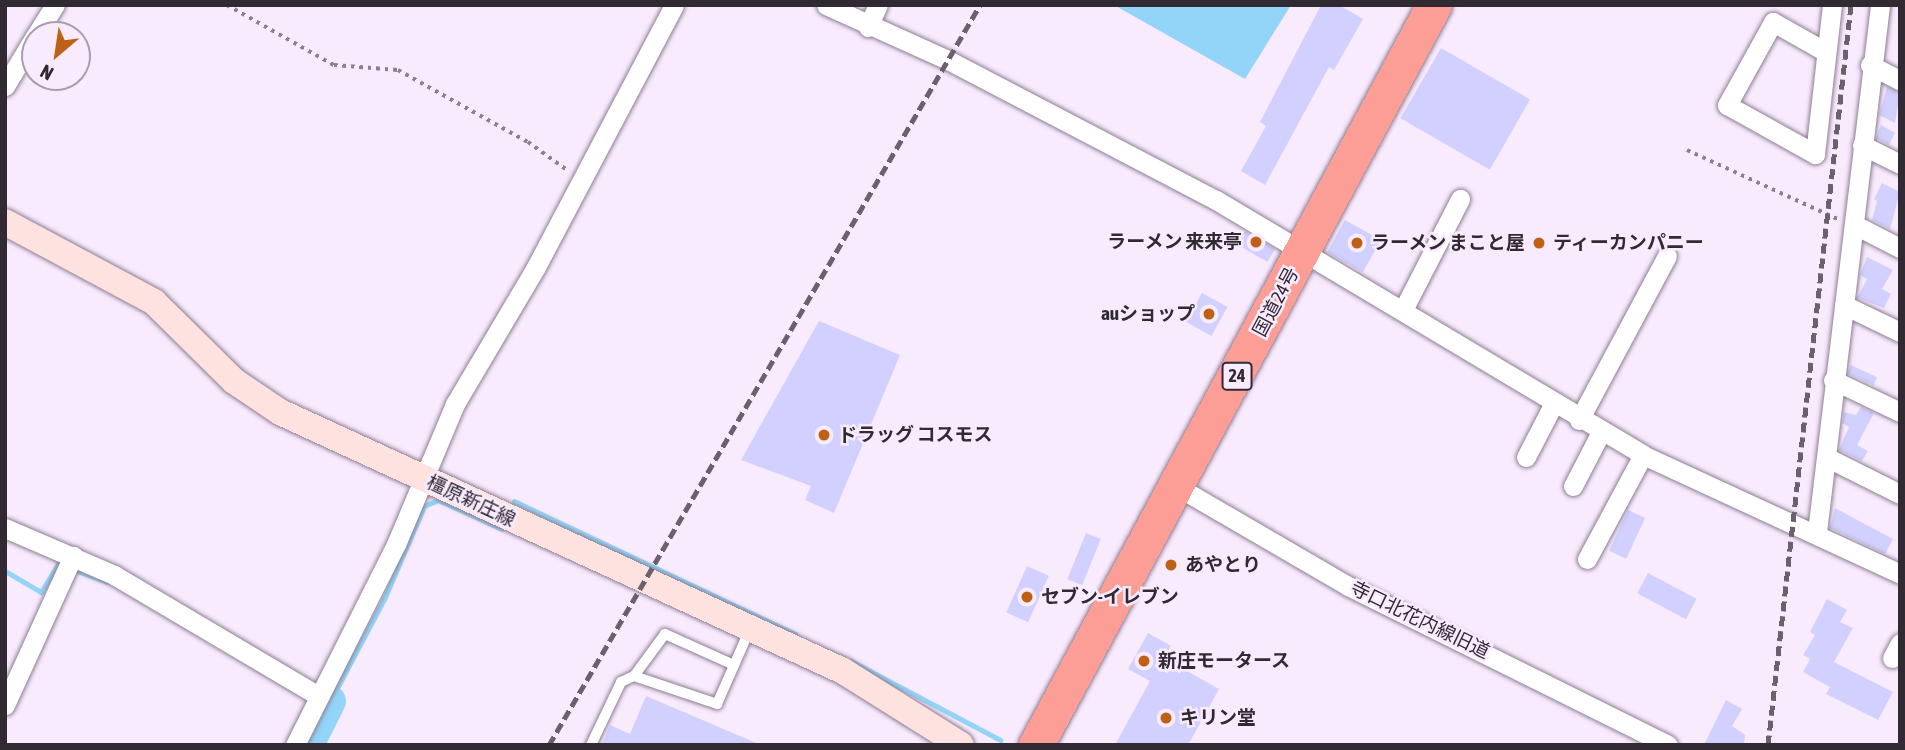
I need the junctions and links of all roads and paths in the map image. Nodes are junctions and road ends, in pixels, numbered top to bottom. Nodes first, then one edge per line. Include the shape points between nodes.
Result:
1 (55, 5) edge
2 (227, 5) edge
3 (674, 5) edge
4 (827, 5) edge
5 (878, 5) edge
6 (1434, 5) edge
7 (1832, 5) edge
8 (1880, 5) edge
9 (45, 21) edge
10 (867, 27) junction
11 (1826, 52) junction
12 (21, 59) edge
13 (1870, 65) junction
14 (1900, 80) edge
15 (5, 86) edge
16 (1862, 145) junction
17 (1686, 150) dead end
18 (1900, 164) edge
19 (585, 178) junction
20 (1460, 198) dead end
21 (5, 222) edge
22 (1855, 225) junction
23 (1900, 248) edge
24 (1304, 250) junction
25 (1667, 256) dead end
26 (1844, 305) junction
27 (1403, 310) junction
28 (1900, 332) edge
29 (1833, 380) junction
30 (1553, 405) junction
31 (1900, 412) edge
32 (1579, 420) junction
33 (1601, 432) junction
34 (1643, 455) junction
35 (1526, 457) dead end
36 (1828, 458) junction
37 (424, 479) junction
38 (1573, 486) dead end
39 (1178, 487) junction
40 (1900, 494) edge
41 (5, 528) edge
42 (1817, 531) junction
43 (73, 556) junction
44 (1587, 559) dead end
45 (1900, 574) edge
46 (750, 629) junction
47 (734, 665) junction
48 (634, 676) junction
49 (319, 696) junction
50 (5, 705) edge
51 (295, 745) edge
52 (591, 745) edge
53 (961, 745) edge
54 (1036, 745) edge
55 (1668, 745) edge

1 - 9 street
2 - 19 path via 334,65 398,70
3 - 19 street
4 - 10 street
5 - 10 street
6 - 24 highway, 国道24号 / 24
7 - 11 street
8 - 13 street
10 - 24 street via 947,60
11 - 11 street via 1815,154 1727,105 1773,22
12 - 15 street
13 - 14 street
13 - 16 street
16 - 18 street
16 - 22 street
17 - 22 path
19 - 37 street via 455,404
20 - 27 street
21 - 37 main road, 橿原新庄線 via 154,302 234,381 280,412
22 - 23 street
22 - 26 street
24 - 27 street
24 - 39 highway, 国道24号 / 24
25 - 32 street
26 - 28 street
26 - 29 street
27 - 30 street
29 - 31 street
29 - 36 street
30 - 32 street
30 - 35 street
32 - 33 street
33 - 34 street
33 - 38 street
34 - 42 street
34 - 44 street
36 - 40 street
36 - 42 street
37 - 46 main road, 橿原新庄線
37 - 49 street
39 - 54 highway, 国道24号 / 24
39 - 55 street, 寺口北花内線旧道 via 1348,586
41 - 43 street
42 - 45 street
43 - 49 street via 114,575
43 - 50 street
46 - 47 lane
46 - 53 main road, 橿原新庄線 via 868,684
47 - 48 lane via 665,634
47 - 48 lane via 717,704
48 - 52 lane via 621,682
49 - 51 street

